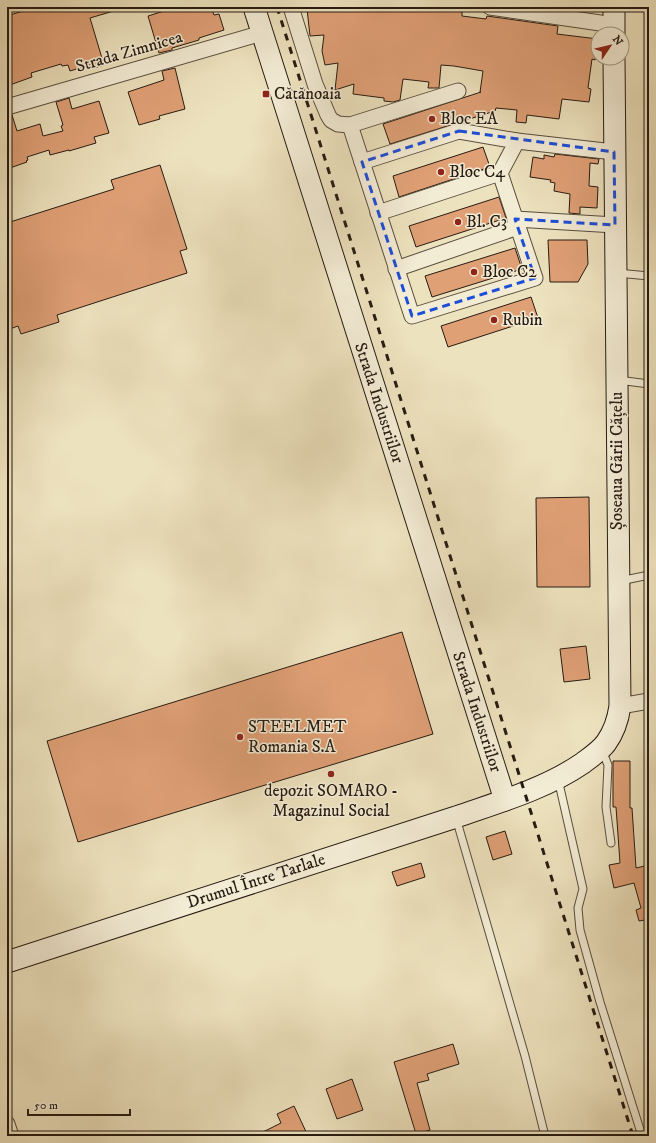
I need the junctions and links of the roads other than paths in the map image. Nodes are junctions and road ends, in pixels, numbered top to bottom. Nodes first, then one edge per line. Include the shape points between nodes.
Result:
1 (254, 7) edge
2 (291, 7) edge
3 (490, 7) edge
4 (614, 22) edge
5 (262, 34) junction
6 (614, 66) edge
7 (458, 91) dead end
8 (7, 107) edge
9 (350, 125) junction
10 (518, 141) junction
11 (614, 152) junction
12 (362, 162) junction
13 (500, 173) junction
14 (378, 213) junction
15 (516, 223) junction
16 (615, 225) junction
17 (396, 269) junction
18 (615, 273) junction
19 (649, 276) edge
20 (616, 380) junction
21 (649, 384) edge
22 (649, 575) edge
23 (618, 582) junction
24 (649, 701) edge
25 (620, 706) junction
26 (601, 748) junction
27 (557, 778) junction
28 (505, 800) junction
29 (456, 817) junction
30 (611, 843) dead end
31 (7, 962) edge
32 (7, 1124) edge
33 (11, 1136) edge
34 (545, 1136) edge
35 (642, 1136) edge

1 - 5 main road, Strada Industriilor
2 - 9 street via 328,116 338,124
3 - 4 street
5 - 8 street, Strada Zimnicea
5 - 28 main road, Strada Industriilor
6 - 11 main road, Șoseaua Gării Cățelu
7 - 9 street
9 - 12 street
10 - 11 street
10 - 12 street via 459,131
10 - 13 street
11 - 16 main road, Șoseaua Gării Cățelu
12 - 14 street
13 - 14 street
13 - 15 street
14 - 17 street
15 - 16 street
15 - 17 street
15 - 17 street via 535,278 412,316
16 - 18 main road, Șoseaua Gării Cățelu
18 - 19 lane
18 - 20 main road, Șoseaua Gării Cățelu
20 - 21 lane
20 - 23 main road, Șoseaua Gării Cățelu
22 - 23 lane
23 - 25 main road, Șoseaua Gării Cățelu
24 - 25 street
25 - 26 main road, Șoseaua Gării Cățelu via 618,721
26 - 27 main road, Șoseaua Gării Cățelu via 592,757
26 - 30 lane via 608,765 606,807
27 - 28 main road, Șoseaua Gării Cățelu
27 - 35 lane via 583,889 578,908 580,930
28 - 29 main road, Drumul Între Tarlale
29 - 31 main road, Drumul Între Tarlale
29 - 34 lane via 522,1043
32 - 33 street

